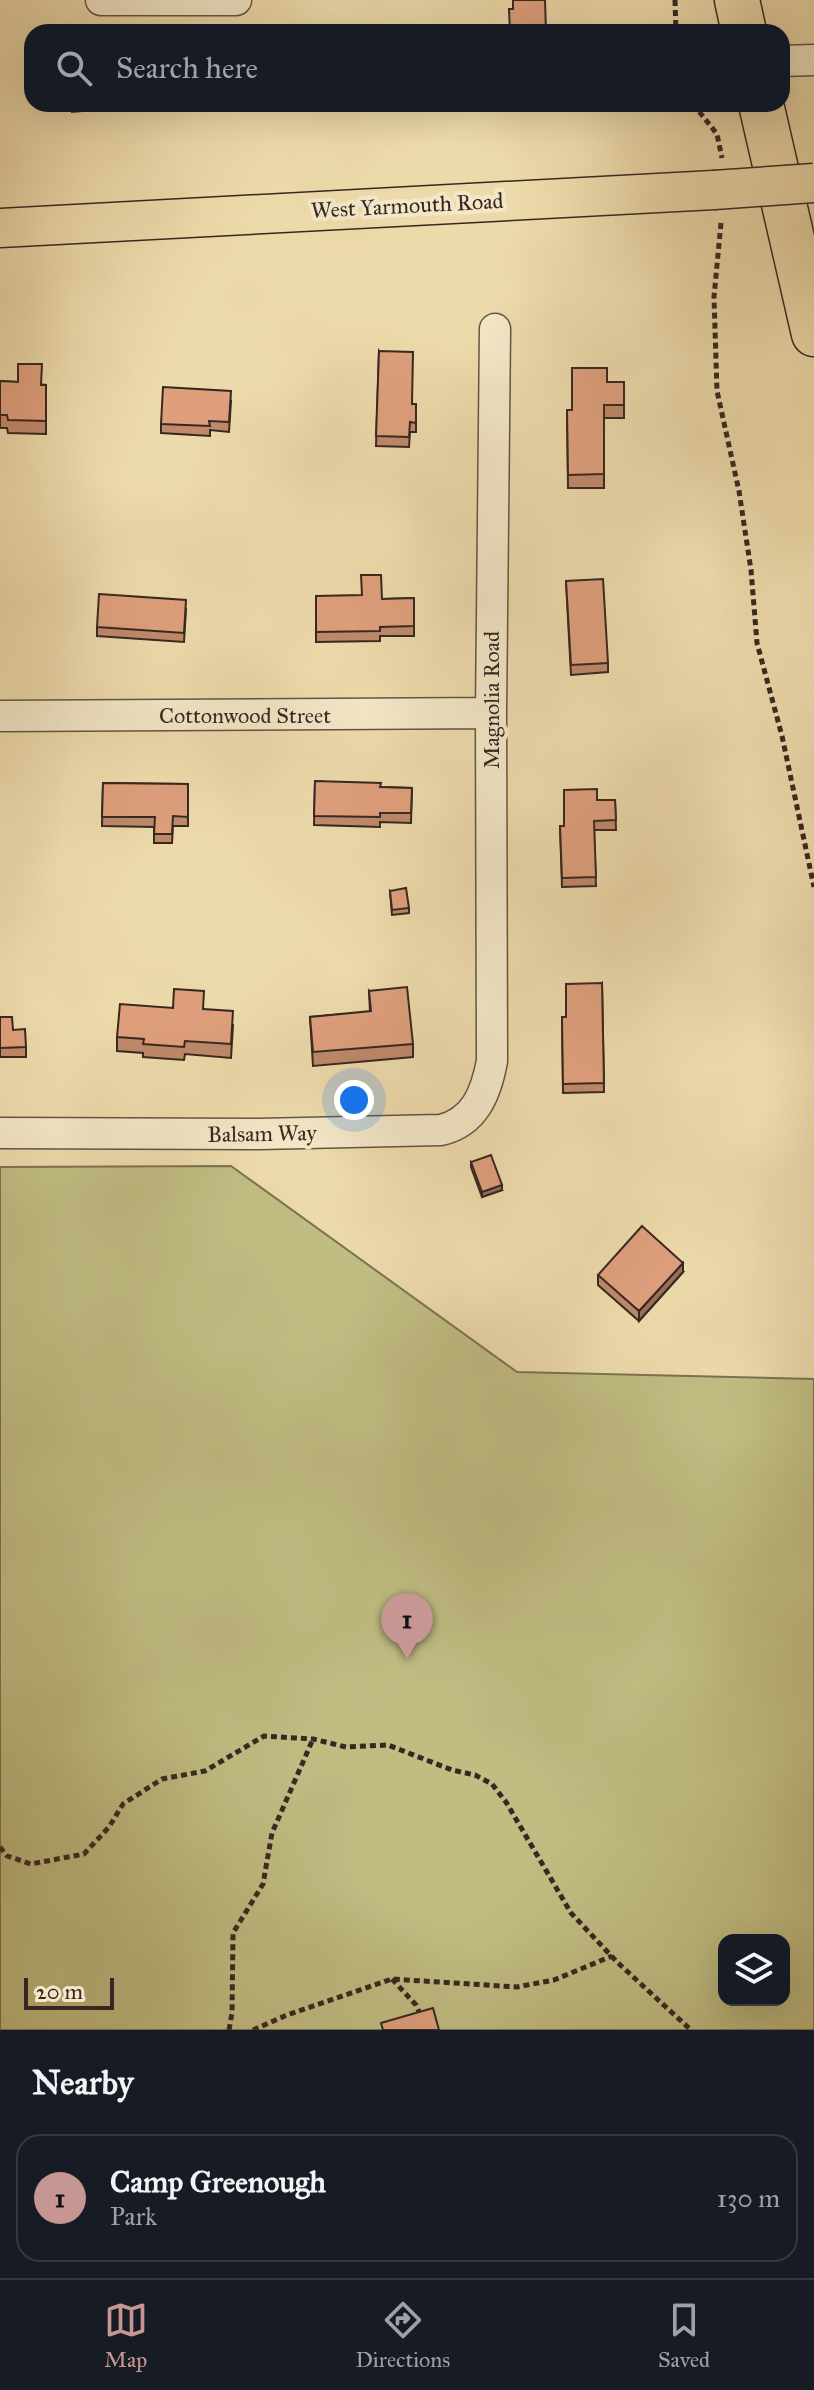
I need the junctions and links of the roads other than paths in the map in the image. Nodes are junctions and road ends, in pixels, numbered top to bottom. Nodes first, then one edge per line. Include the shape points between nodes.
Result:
1 (101, 0) edge
2 (236, 0) edge
3 (737, 0) edge
4 (742, 24) edge
5 (814, 60) edge
6 (790, 61) edge
7 (763, 112) edge
8 (814, 183) edge
9 (0, 228) edge
10 (495, 329) dead end
11 (814, 334) edge
12 (491, 713) junction
13 (0, 716) edge
14 (490, 1071) joint
15 (0, 1133) edge

1 - 2 street
3 - 4 highway
5 - 6 street
7 - 11 highway
8 - 9 main road, West Yarmouth Road, bridge
10 - 12 street, Magnolia Road
12 - 13 street, Cottonwood Street
12 - 14 street, Magnolia Road
14 - 15 street, Balsam Way via 475,1110 457,1126 441,1130

